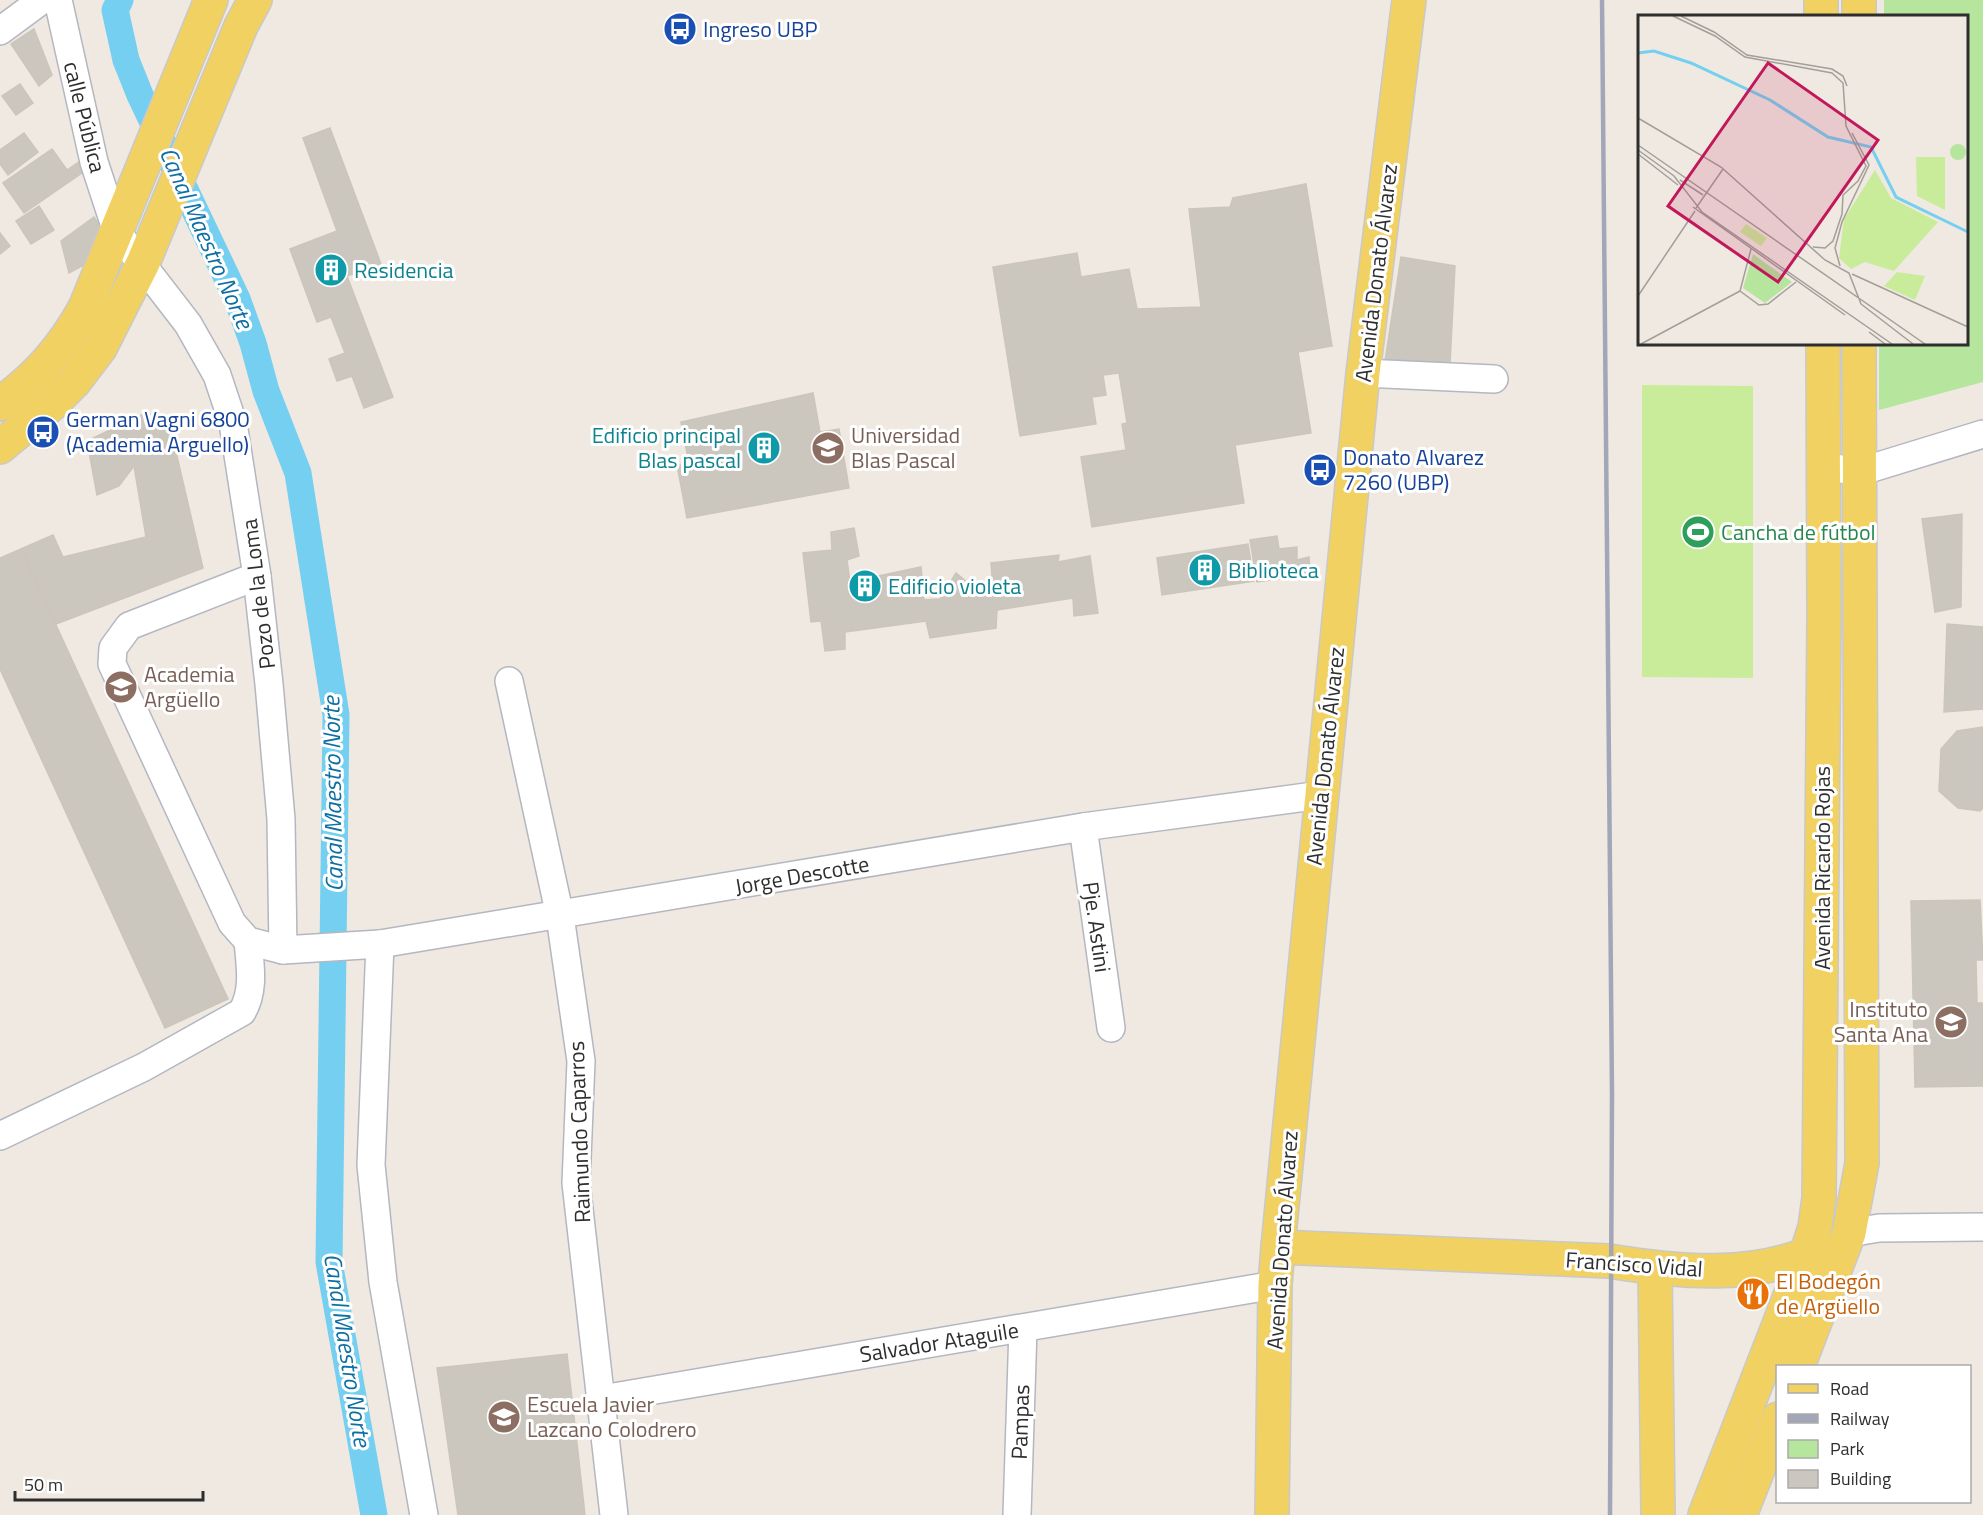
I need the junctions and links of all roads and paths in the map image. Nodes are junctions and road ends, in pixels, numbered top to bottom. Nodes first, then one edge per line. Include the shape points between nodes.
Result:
1 (42, 0) edge
2 (58, 0) edge
3 (212, 0) edge
4 (255, 0) edge
5 (1409, 0) edge
6 (0, 31) edge
7 (117, 232) junction
8 (143, 263) junction
9 (1823, 345) edge
10 (1859, 345) edge
11 (1363, 373) junction
12 (1494, 379) dead end
13 (0, 404) edge
14 (1983, 434) edge
15 (0, 447) edge
16 (1824, 466) junction
17 (1859, 471) junction
18 (257, 576) junction
19 (509, 681) dead end
20 (1321, 795) junction
21 (1083, 827) junction
22 (560, 916) junction
23 (248, 941) junction
24 (367, 945) junction
25 (293, 950) junction
26 (1111, 1028) dead end
27 (0, 1136) edge
28 (1983, 1227) edge
29 (1849, 1233) junction
30 (1278, 1246) junction
31 (1806, 1255) junction
32 (1655, 1269) junction
33 (1275, 1285) junction
34 (1023, 1328) junction
35 (1798, 1365) edge
36 (602, 1399) junction
37 (1776, 1424) edge
38 (424, 1515) edge
39 (614, 1515) edge
40 (1017, 1515) edge
41 (1272, 1515) edge
42 (1658, 1515) edge
43 (1705, 1515) edge
44 (1740, 1515) edge

1 - 6 street
2 - 7 street, calle Pública via 94,162
3 - 7 main road
4 - 8 main road
5 - 11 main road, Avenida Donato Álvarez
7 - 8 street, Pozo de la Loma
7 - 13 main road via 72,333 44,368
8 - 15 main road via 100,348 75,381 30,425
8 - 18 street, Pozo de la Loma via 188,324 217,375 235,433
9 - 16 main road, Avenida Ricardo Rojas
10 - 17 main road, Avenida Ricardo Rojas
11 - 12 street
11 - 20 main road, Avenida Donato Álvarez
14 - 17 street
16 - 17 street
16 - 31 main road, Avenida Ricardo Rojas via 1821,1164 1815,1227
17 - 29 main road, Avenida Ricardo Rojas via 1863,1163
18 - 23 street via 129,626 113,648 112,664 216,893 232,923
18 - 25 street, Pozo de la Loma
19 - 22 street, Raimundo Caparros
20 - 21 street, Jorge Descotte
20 - 30 main road, Avenida Donato Álvarez
21 - 22 street, Jorge Descotte
21 - 26 street, Pje. Astini
22 - 24 street, Jorge Descotte
22 - 36 street, Raimundo Caparros via 581,1061 576,1183
23 - 25 street, Jorge Descotte
23 - 27 street via 251,987 242,1012 154,1062
24 - 25 street, Jorge Descotte
24 - 38 street via 371,1165 383,1282
28 - 29 street, Francisco Vidal via 1879,1228
29 - 31 main road, Francisco Vidal
29 - 35 main road, Avenida Ricardo Rojas
30 - 32 main road, Francisco Vidal via 1610,1261
30 - 33 main road, Avenida Donato Álvarez
31 - 32 main road, Francisco Vidal via 1757,1269
31 - 43 main road, Avenida Ricardo Rojas
32 - 42 main road
33 - 34 street, Salvador Ataguile
33 - 41 main road, Avenida Donato Álvarez
34 - 36 street, Salvador Ataguile
34 - 40 street, Pampas
36 - 39 street, Raimundo Caparros
37 - 44 main road

